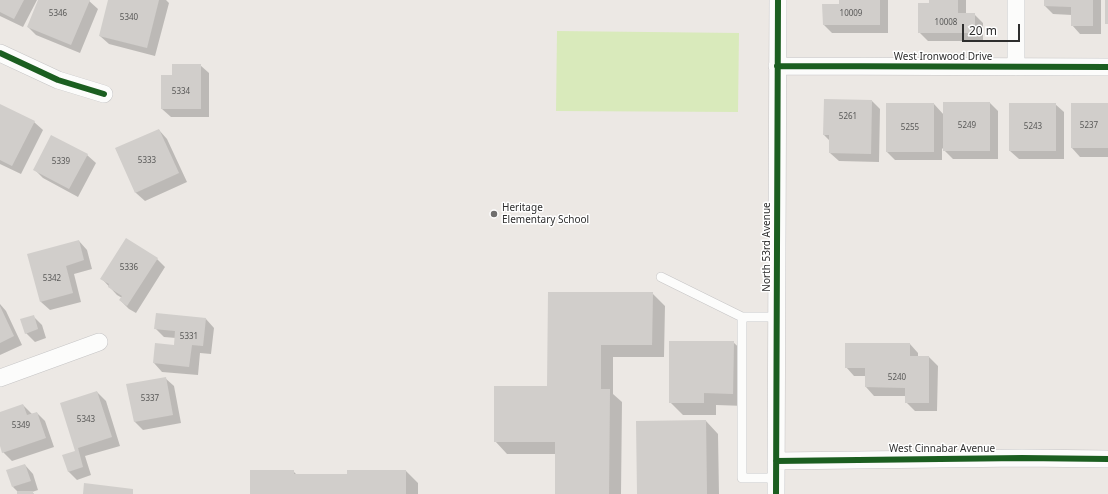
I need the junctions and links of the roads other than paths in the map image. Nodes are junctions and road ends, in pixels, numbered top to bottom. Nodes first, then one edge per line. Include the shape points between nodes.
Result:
1 (778, 0) edge
2 (1016, 0) edge
3 (0, 53) edge
4 (777, 66) junction
5 (1016, 67) junction
6 (1108, 67) edge
7 (104, 94) dead end
8 (661, 277) dead end
9 (742, 316) junction
10 (777, 318) junction
11 (99, 342) dead end
12 (0, 378) edge
13 (1108, 459) edge
14 (776, 461) junction
15 (776, 486) edge

1 - 4 street, North 53rd Avenue
2 - 5 street
3 - 7 street via 58,80
4 - 5 street, West Ironwood Drive
4 - 10 street, North 53rd Avenue
5 - 6 street, West Ironwood Drive
8 - 9 lane
9 - 10 lane
9 - 15 lane via 742,478
10 - 14 street, North 53rd Avenue
11 - 12 street
13 - 14 street, West Cinnabar Avenue
14 - 15 street, North 53rd Avenue

